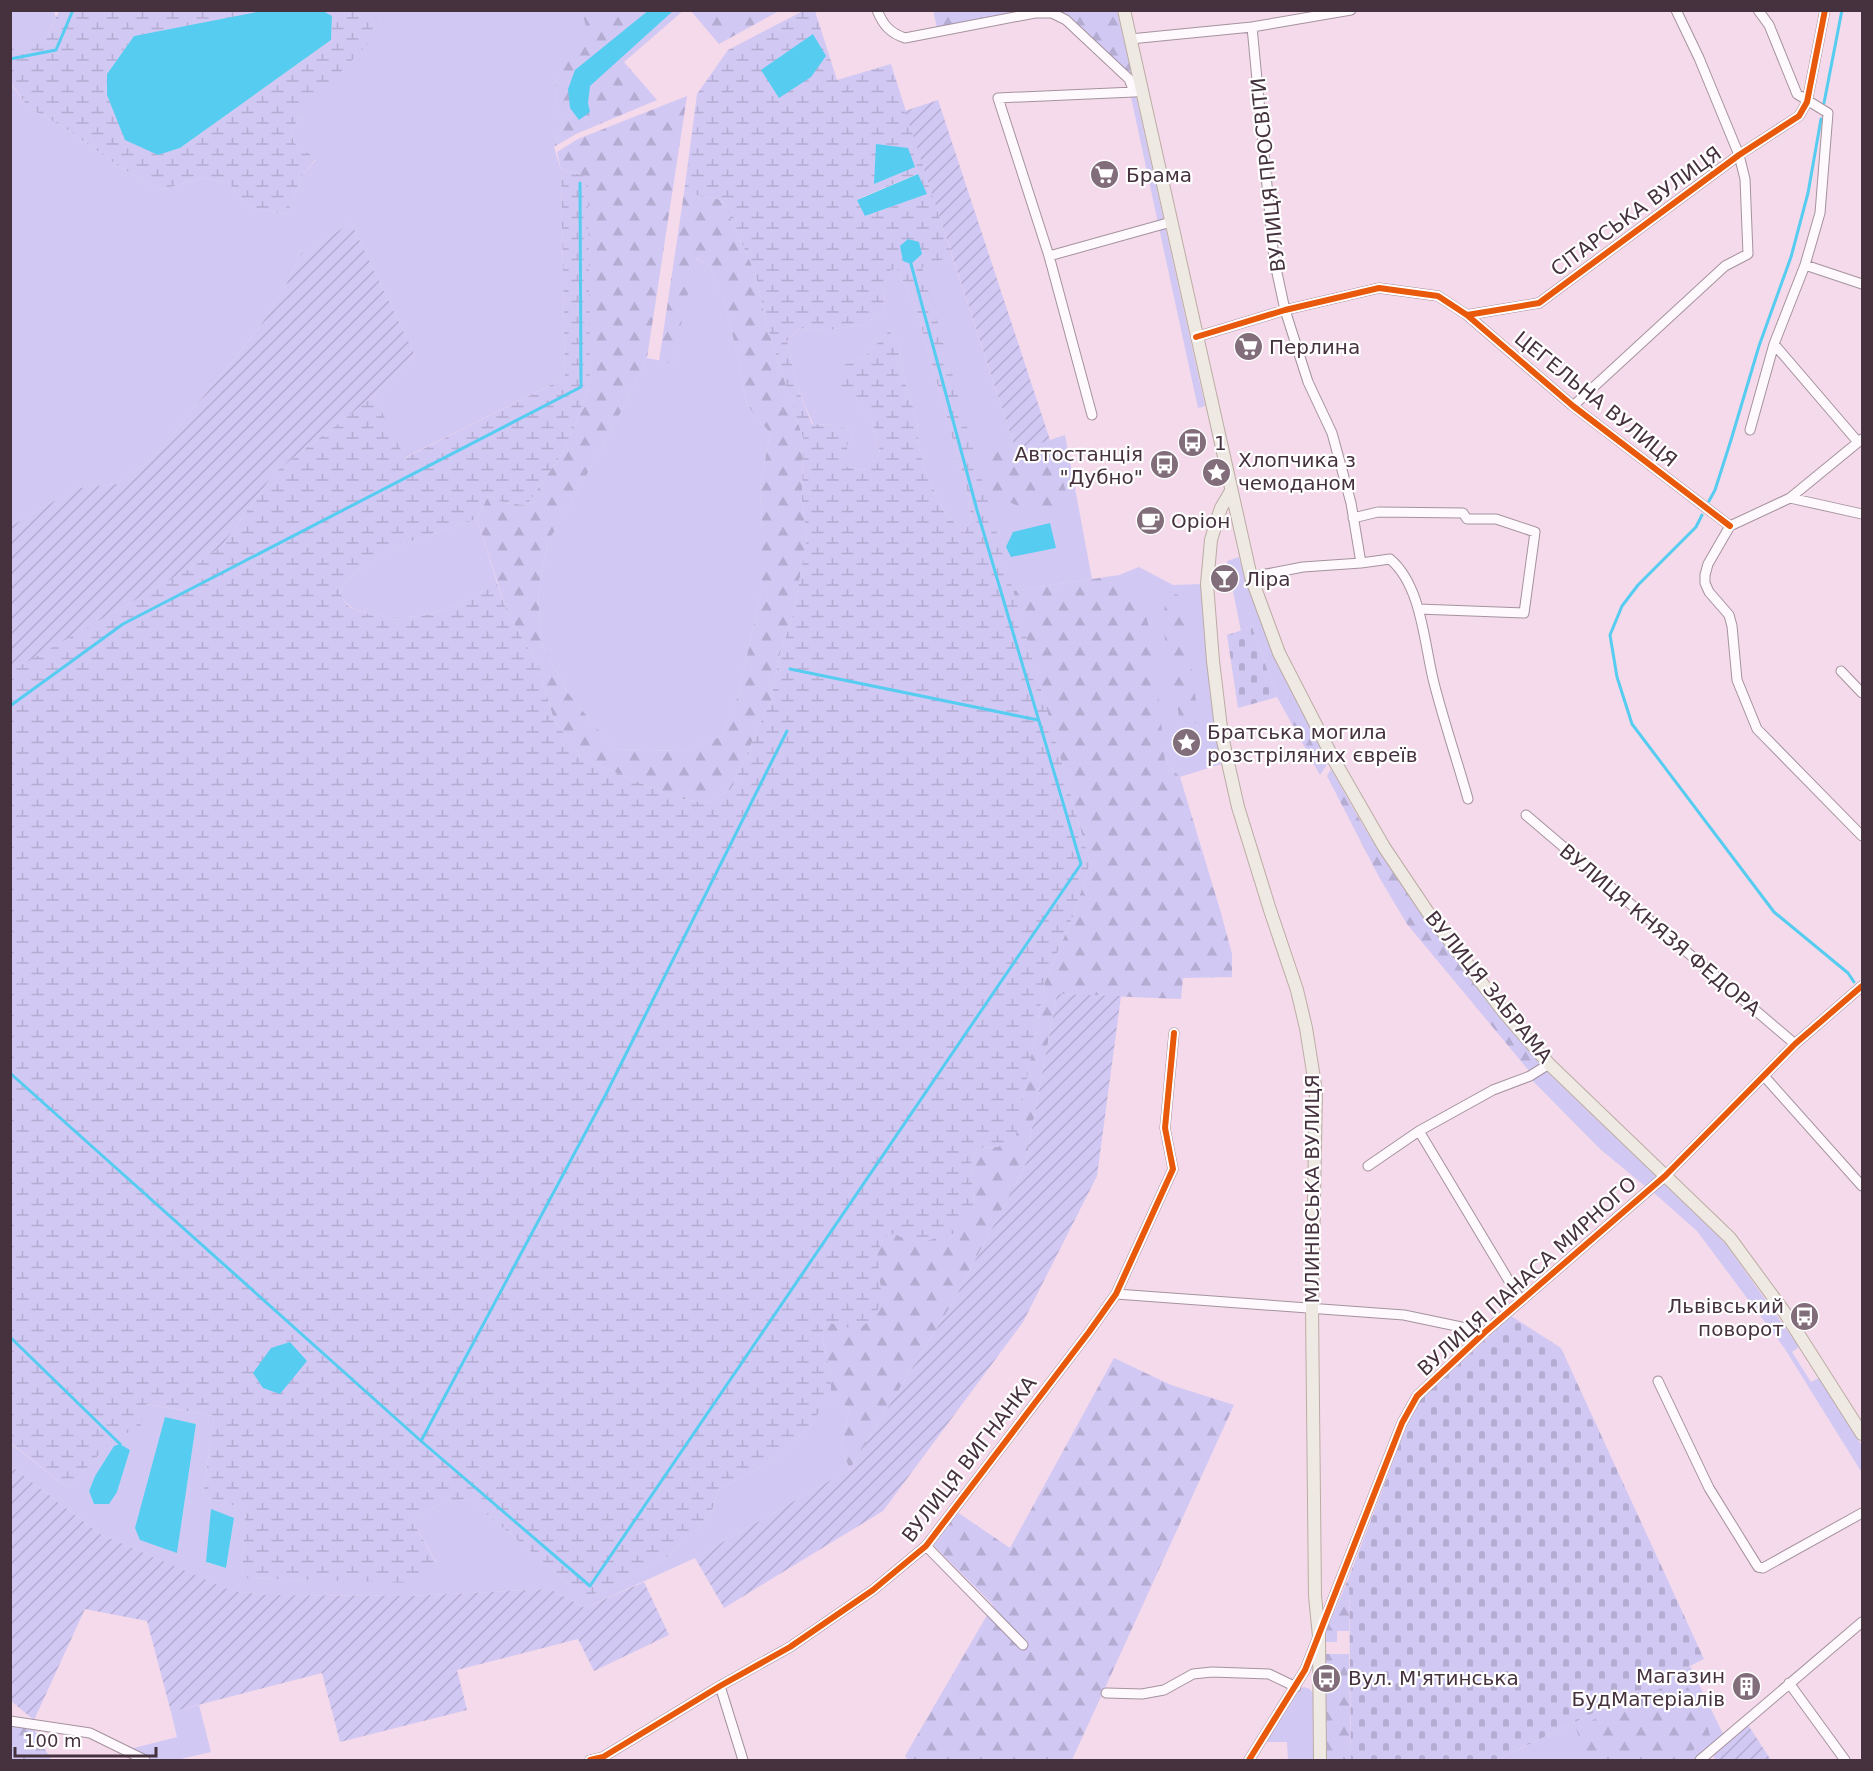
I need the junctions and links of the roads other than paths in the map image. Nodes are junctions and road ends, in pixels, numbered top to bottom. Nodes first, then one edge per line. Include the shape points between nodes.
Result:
1 (877, 10) edge
2 (1124, 10) edge
3 (1351, 10) edge
4 (1677, 10) edge
5 (1758, 10) edge
6 (1825, 10) edge
7 (1252, 27) junction
8 (1130, 39) junction
9 (1138, 91) junction
10 (1807, 102) junction
11 (1739, 156) junction
12 (1171, 222) junction
13 (1049, 256) junction
14 (1805, 265) junction
15 (1863, 284) edge
16 (1285, 310) junction
17 (1467, 315) junction
18 (1196, 337) junction
19 (1774, 344) junction
20 (1573, 406) junction
21 (1092, 415) dead end
22 (1750, 430) dead end
23 (1861, 441) edge
24 (1231, 491) junction
25 (1790, 498) junction
26 (1863, 514) edge
27 (1353, 518) junction
28 (1730, 526) junction
29 (1361, 563) junction
30 (1251, 577) junction
31 (1418, 609) junction
32 (1841, 671) dead end
33 (1863, 693) edge
34 (1468, 799) dead end
35 (1526, 815) dead end
36 (1863, 836) edge
37 (1863, 986) edge
38 (1174, 1033) dead end
39 (1795, 1044) junction
40 (1549, 1064) junction
41 (1764, 1076) junction
42 (1419, 1131) junction
43 (1368, 1166) dead end
44 (1665, 1176) junction
45 (1863, 1185) edge
46 (1116, 1294) junction
47 (1521, 1301) junction
48 (1312, 1307) junction
49 (1485, 1332) junction
50 (1658, 1381) dead end
51 (1863, 1434) edge
52 (1863, 1513) edge
53 (926, 1546) junction
54 (1863, 1622) edge
55 (1319, 1636) junction
56 (1023, 1645) dead end
57 (1790, 1683) junction
58 (720, 1686) junction
59 (1296, 1687) junction
60 (1106, 1693) dead end
61 (10, 1721) edge
62 (145, 1761) edge
63 (590, 1761) edge
64 (743, 1761) edge
65 (1249, 1761) edge
66 (1320, 1761) edge
67 (1700, 1761) edge
68 (1845, 1761) edge

1 - 9 street via 893,34 905,38 1052,13 1066,20
2 - 8 main road, ВУЛИЦЯ ЗАБРАМА
3 - 7 street
4 - 11 street
5 - 10 street via 1769,25 1797,94
6 - 10 street
7 - 8 street
7 - 16 street, ВУЛИЦЯ ПРОСВІТИ via 1274,259
8 - 9 main road, ВУЛИЦЯ ЗАБРАМА
9 - 12 main road, ВУЛИЦЯ ЗАБРАМА
9 - 13 street via 998,98
10 - 11 street, СІТАРСЬКА ВУЛИЦЯ via 1799,116
10 - 14 street via 1828,113 1820,213
11 - 17 street, СІТАРСЬКА ВУЛИЦЯ via 1539,303
11 - 20 street via 1746,179 1748,254 1725,266
12 - 13 street
12 - 18 main road, ВУЛИЦЯ ЗАБРАМА
13 - 21 street
14 - 15 street
14 - 19 street
16 - 17 street, ЦЕГЕЛЬНА ВУЛИЦЯ via 1379,288 1438,296
16 - 18 street, ЦЕГЕЛЬНА ВУЛИЦЯ
16 - 27 street, ВУЛИЦЯ ПРОСВІТИ via 1308,382 1332,433
17 - 20 street, ЦЕГЕЛЬНА ВУЛИЦЯ
18 - 24 main road, ВУЛИЦЯ ЗАБРАМА
19 - 22 street
19 - 23 street
20 - 28 street, ЦЕГЕЛЬНА ВУЛИЦЯ
23 - 25 street
24 - 30 main road, ВУЛИЦЯ ЗАБРАМА
24 - 48 main road, МЛИНІВСЬКА ВУЛИЦЯ via 1221,507 1210,551 1207,584 1213,661 1222,736 1238,807 1297,990 1316,1091
25 - 26 street
25 - 28 street
27 - 29 street, ВУЛИЦЯ ПРОСВІТИ
27 - 31 street via 1378,512 1463,513 1467,519 1496,519 1534,532 1524,613
28 - 36 street via 1708,564 1705,583 1729,615 1737,680 1757,729
29 - 30 street via 1303,567
29 - 31 street via 1390,559 1399,567
30 - 40 main road, ВУЛИЦЯ ЗАБРАМА via 1279,653 1384,847 1503,1011
31 - 34 street via 1434,682
32 - 33 street
35 - 39 street, ВУЛИЦЯ КНЯЗЯ ФЕДОРА
37 - 39 street, ВУЛИЦЯ ПАНАСА МИРНОГО
38 - 46 street, ВУЛИЦЯ ВИГНАНКА via 1166,1128 1173,1169
39 - 41 street, ВУЛИЦЯ ПАНАСА МИРНОГО
40 - 42 street
40 - 44 main road, ВУЛИЦЯ ЗАБРАМА
41 - 44 street, ВУЛИЦЯ ПАНАСА МИРНОГО
41 - 45 street
42 - 43 street
42 - 47 street
44 - 47 street, ВУЛИЦЯ ПАНАСА МИРНОГО
44 - 51 main road, ВУЛИЦЯ ЗАБРАМА via 1730,1238 1785,1313
46 - 48 street, ВУЛИЦЯ ПАНАСА МИРНОГО
46 - 53 street, ВУЛИЦЯ ВИГНАНКА
47 - 49 street, ВУЛИЦЯ ПАНАСА МИРНОГО
48 - 49 street, ВУЛИЦЯ ПАНАСА МИРНОГО via 1404,1315
48 - 55 main road, МЛИНІВСЬКА ВУЛИЦЯ via 1315,1596
49 - 55 street, ВУЛИЦЯ ПАНАСА МИРНОГО via 1417,1396 1402,1423
50 - 52 street via 1709,1488 1758,1567 1763,1568
53 - 56 street
53 - 58 street, ВУЛИЦЯ ВИГНАНКА via 873,1590 790,1647
54 - 57 street
55 - 59 street, ВУЛИЦЯ ПАНАСА МИРНОГО
55 - 66 main road, МЛИНІВСЬКА ВУЛИЦЯ
57 - 67 street
57 - 68 street
58 - 63 street, ВУЛИЦЯ ВИГНАНКА via 603,1757
58 - 64 street
59 - 60 street via 1269,1674 1212,1672 1193,1674 1164,1690
59 - 65 street, ВУЛИЦЯ ПАНАСА МИРНОГО
61 - 62 street via 90,1733

